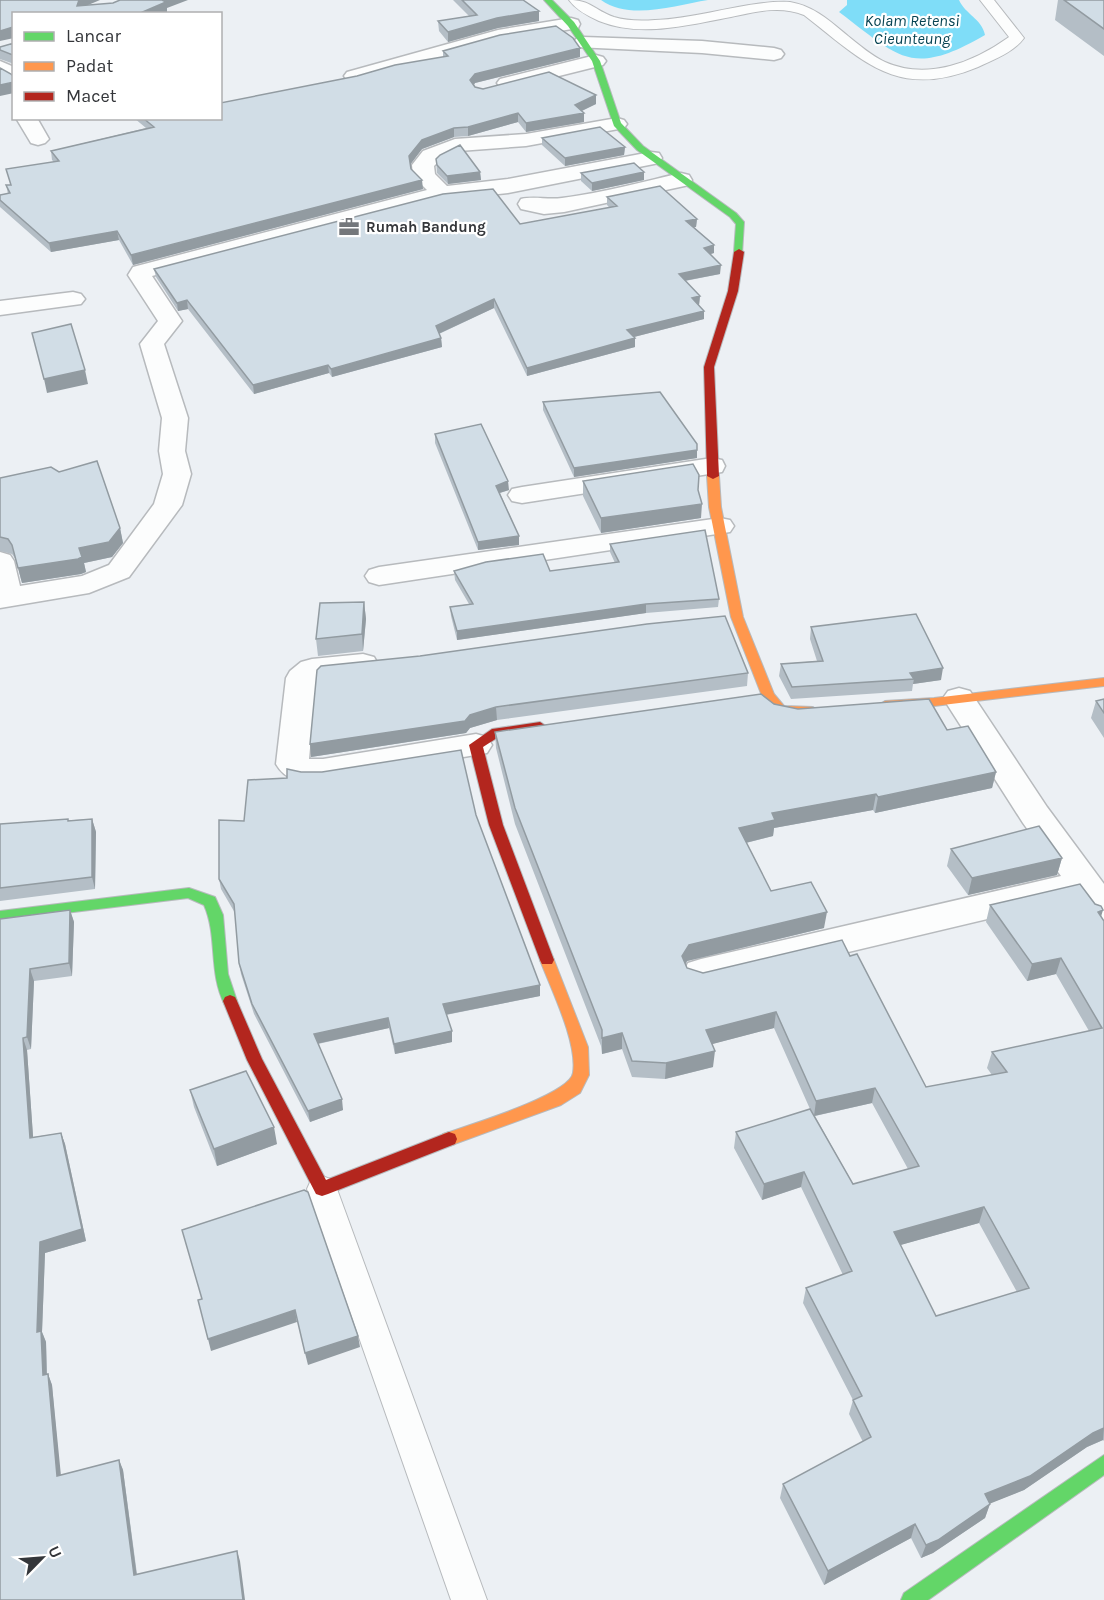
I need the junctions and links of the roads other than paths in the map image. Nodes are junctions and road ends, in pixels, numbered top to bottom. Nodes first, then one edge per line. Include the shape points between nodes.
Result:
1 (549, 0) edge
2 (576, 0) edge
3 (987, 0) edge
4 (571, 24) junction
5 (583, 43) junction
6 (774, 54) dead end
7 (596, 61) junction
8 (334, 80) edge
9 (483, 89) edge
10 (27, 120) edge
11 (617, 124) junction
12 (38, 139) dead end
13 (651, 158) junction
14 (681, 180) junction
15 (442, 193) junction
16 (529, 204) dead end
17 (73, 299) dead end
18 (0, 308) edge
19 (712, 466) junction
20 (522, 495) dead end
21 (720, 526) junction
22 (0, 561) edge
23 (380, 576) dead end
24 (4, 599) edge
25 (737, 617) junction
26 (705, 620) edge
27 (386, 661) edge
28 (1104, 682) edge
29 (959, 698) junction
30 (866, 706) edge
31 (823, 710) edge
32 (560, 723) edge
33 (476, 745) junction
34 (1094, 896) edge
35 (0, 916) edge
36 (702, 973) edge
37 (322, 1189) junction
38 (1104, 1464) edge
39 (469, 1600) edge
40 (911, 1600) edge

1 - 4 street
2 - 3 lane via 595,16 649,25 780,4 797,6 878,64 902,73 959,70 997,53 1017,38
4 - 5 street
4 - 8 street via 498,36
5 - 6 street
5 - 7 street
7 - 9 street
7 - 11 street
10 - 12 street
11 - 13 street
11 - 15 street via 526,140 455,145 431,156 423,165 424,176
13 - 14 street
13 - 15 street via 508,186
14 - 16 street via 564,205
14 - 19 street via 741,224 733,291 709,367
15 - 24 street via 141,272 170,321 152,344 175,418 172,451 177,474 168,505 119,571 89,584
17 - 18 street
19 - 20 street
19 - 21 street
21 - 23 street
21 - 25 street
22 - 24 street
25 - 26 street
25 - 31 street via 762,697 789,712
27 - 33 street via 312,669 301,678 292,764 299,770 323,770
28 - 29 street
29 - 30 street
29 - 34 street via 1035,815
32 - 33 street via 497,733 482,738
33 - 37 street via 495,825 580,1047 581,1075 574,1088 555,1100
34 - 36 street
35 - 37 street via 189,893 210,901 216,915 221,974 234,1016
37 - 39 lane
38 - 40 street

